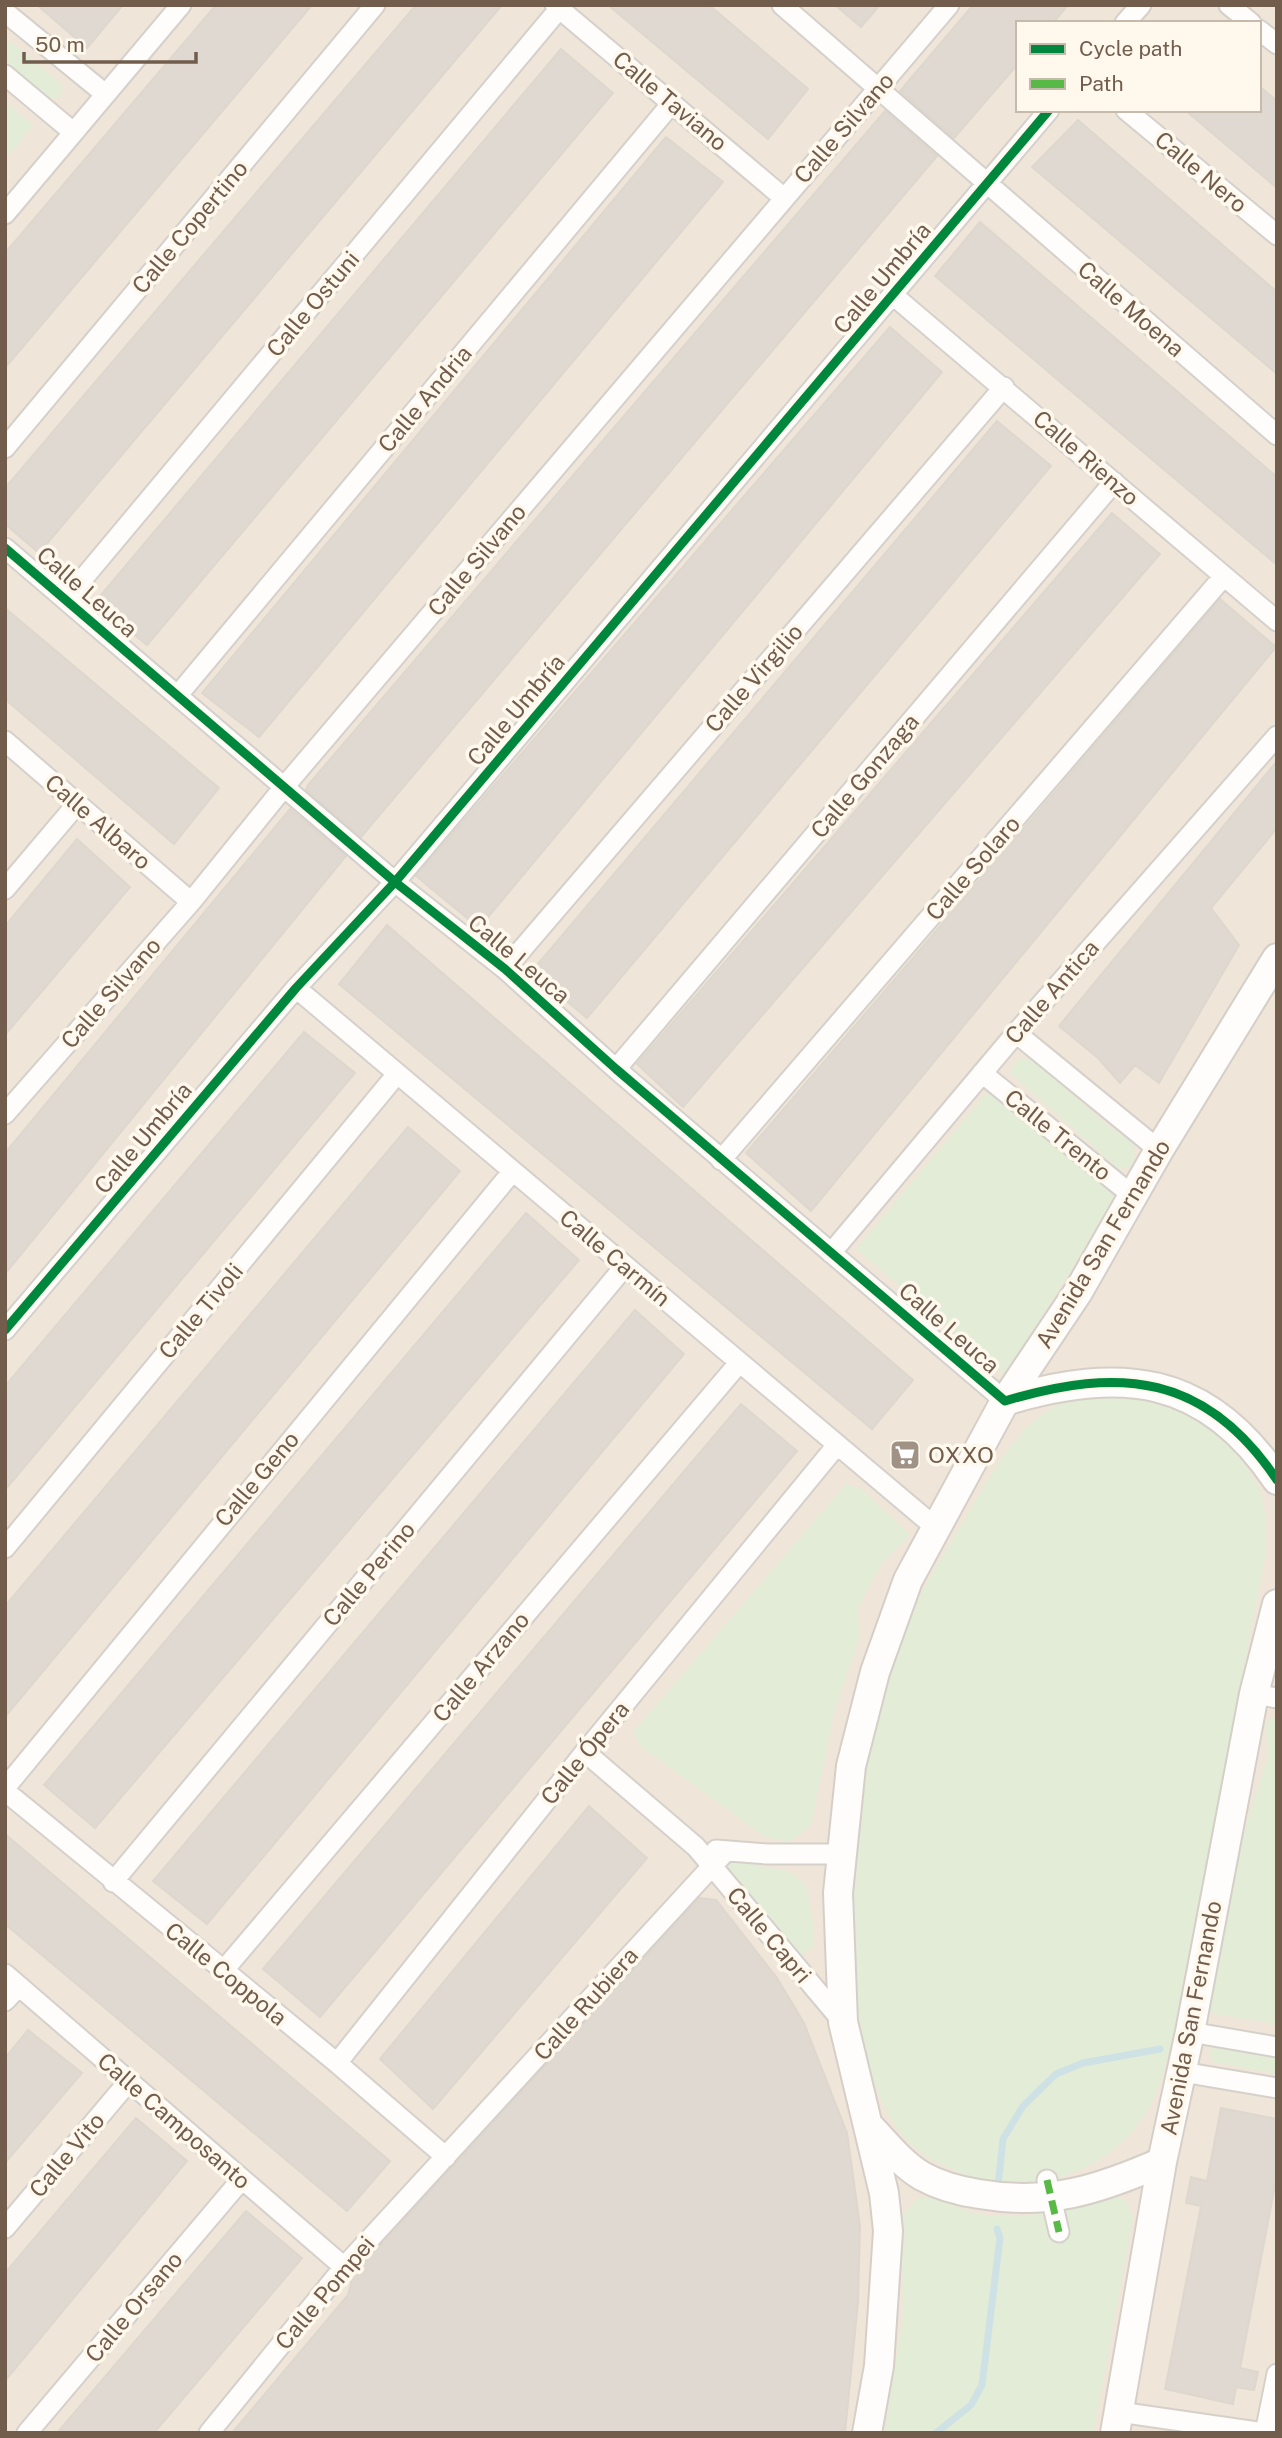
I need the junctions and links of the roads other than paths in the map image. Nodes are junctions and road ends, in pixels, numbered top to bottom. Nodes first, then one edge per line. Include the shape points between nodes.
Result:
1 (181, 5) edge
2 (375, 5) edge
3 (782, 5) edge
4 (948, 5) edge
5 (1141, 5) edge
6 (1229, 5) edge
7 (557, 7) edge
8 (5, 12) edge
9 (1127, 21) edge
10 (1249, 21) edge
11 (1261, 32) edge
12 (1277, 44) edge
13 (5, 75) edge
14 (879, 88) junction
15 (104, 93) junction
16 (672, 103) junction
17 (1047, 112) edge
18 (1128, 112) edge
19 (73, 132) junction
20 (986, 183) junction
21 (784, 198) junction
22 (5, 214) edge
23 (1277, 234) edge
24 (894, 296) junction
25 (1004, 387) junction
26 (1277, 435) edge
27 (5, 448) edge
28 (1114, 482) junction
29 (5, 548) edge
30 (1224, 576) junction
31 (66, 599) junction
32 (1277, 621) edge
33 (178, 695) junction
34 (1277, 736) edge
35 (5, 741) edge
36 (284, 787) junction
37 (77, 804) junction
38 (395, 881) junction
39 (5, 889) edge
40 (191, 902) junction
41 (1277, 958) edge
42 (505, 969) junction
43 (296, 988) junction
44 (1016, 1033) junction
45 (616, 1069) junction
46 (982, 1073) junction
47 (397, 1074) junction
48 (5, 1114) edge
49 (1159, 1150) junction
50 (721, 1160) junction
51 (512, 1172) junction
52 (1133, 1196) junction
53 (831, 1253) junction
54 (625, 1266) junction
55 (5, 1330) edge
56 (738, 1363) junction
57 (1005, 1401) junction
58 (837, 1445) junction
59 (1277, 1480) edge
60 (935, 1527) junction
61 (5, 1548) edge
62 (1277, 1604) edge
63 (1265, 1696) edge
64 (585, 1752) junction
65 (5, 1790) edge
66 (696, 1847) junction
67 (726, 1851) junction
68 (840, 1854) junction
69 (711, 1866) junction
70 (113, 1882) junction
71 (223, 1971) junction
72 (12, 1980) edge
73 (5, 2001) edge
74 (843, 2022) junction
75 (1190, 2032) junction
76 (1277, 2047) edge
77 (337, 2063) junction
78 (1182, 2072) junction
79 (129, 2081) junction
80 (1277, 2088) edge
81 (869, 2126) junction
82 (446, 2157) junction
83 (1162, 2162) junction
84 (241, 2180) junction
85 (1049, 2189) junction
86 (5, 2228) edge
87 (1059, 2232) dead end
88 (344, 2267) junction
89 (1277, 2374) edge
90 (1117, 2422) edge
91 (27, 2433) edge
92 (209, 2433) edge
93 (867, 2433) edge
94 (1265, 2433) edge

1 - 15 street
2 - 27 street, Calle Copertino
3 - 14 street, Calle Moena
4 - 14 street, Calle Silvano
5 - 9 street
6 - 10 street
7 - 16 street, Calle Taviano
7 - 31 street, Calle Ostuni
8 - 15 street
11 - 12 street
13 - 19 street
14 - 20 street, Calle Moena
14 - 21 street, Calle Silvano
15 - 19 street
16 - 21 street, Calle Taviano
16 - 33 street, Calle Andria
17 - 20 street, Calle Umbría
18 - 23 street, Calle Nero
19 - 22 street
20 - 24 street, Calle Umbría
20 - 26 street, Calle Moena
21 - 36 street, Calle Silvano
24 - 25 street, Calle Rienzo
24 - 38 street, Calle Umbría
25 - 28 street, Calle Rienzo
25 - 42 street, Calle Virgilio
28 - 30 street, Calle Rienzo
28 - 45 street, Calle Gonzaga
29 - 31 street, Calle Leuca
30 - 32 street, Calle Rienzo
30 - 50 street, Calle Solaro
31 - 33 street, Calle Leuca
33 - 36 street, Calle Leuca
34 - 44 street, Calle Antica
35 - 37 street, Calle Albaro
36 - 38 street, Calle Leuca
36 - 40 street, Calle Silvano
37 - 39 street
37 - 40 street, Calle Albaro
38 - 42 street, Calle Leuca
38 - 43 street, Calle Umbría
40 - 48 street, Calle Silvano
41 - 49 street, Avenida San Fernando
42 - 45 street, Calle Leuca
43 - 47 street, Calle Carmín
43 - 55 street, Calle Umbría
44 - 46 street, Calle Antica
44 - 49 street
45 - 50 street, Calle Leuca
46 - 52 street, Calle Trento
46 - 53 street, Calle Antica
47 - 51 street, Calle Carmín
47 - 61 street, Calle Tivoli
49 - 52 street, Avenida San Fernando
50 - 53 street, Calle Leuca
51 - 54 street, Calle Carmín
51 - 65 street, Calle Geno
52 - 57 street, Avenida San Fernando via 1078,1292
53 - 57 street, Calle Leuca
54 - 56 street, Calle Carmín
54 - 70 street, Calle Perino
56 - 58 street, Calle Carmín
56 - 71 street, Calle Arzano
57 - 59 street via 1094,1381 1156,1385 1196,1400 1228,1424
57 - 60 street, Avenida San Fernando
58 - 60 street, Calle Carmín
58 - 64 street, Calle Ópera
60 - 68 street, Avenida San Fernando via 908,1580 875,1672 850,1766
62 - 63 street, Avenida San Fernando
63 - 75 street, Avenida San Fernando
64 - 66 street, Calle Capri
64 - 77 street, Calle Ópera
65 - 70 street, Calle Coppola
66 - 67 street, Calle Capri
66 - 69 street, Calle Capri
67 - 68 street, Calle Capri
67 - 69 street, Calle Rubiera
68 - 74 street, Avenida San Fernando
69 - 74 street, Calle Capri
69 - 82 street, Calle Rubiera
70 - 71 street, Calle Coppola
71 - 77 street, Calle Coppola
72 - 73 street
72 - 79 street, Calle Camposanto
74 - 81 street, Avenida San Fernando
75 - 76 street
75 - 78 street, Avenida San Fernando
77 - 82 street, Calle Coppola
78 - 80 street
78 - 83 street, Avenida San Fernando
79 - 84 street, Calle Camposanto
79 - 86 street, Calle Vito
81 - 85 street via 907,2165 953,2189 1004,2198
81 - 93 street, Avenida San Fernando via 888,2231 879,2366
82 - 88 street, Calle Pompei
83 - 85 street via 1107,2186
83 - 90 street, Avenida San Fernando
84 - 88 street, Calle Camposanto
84 - 91 street, Calle Orsano
85 - 87 street
88 - 92 street, Calle Pompei
89 - 94 street
90 - 94 street

